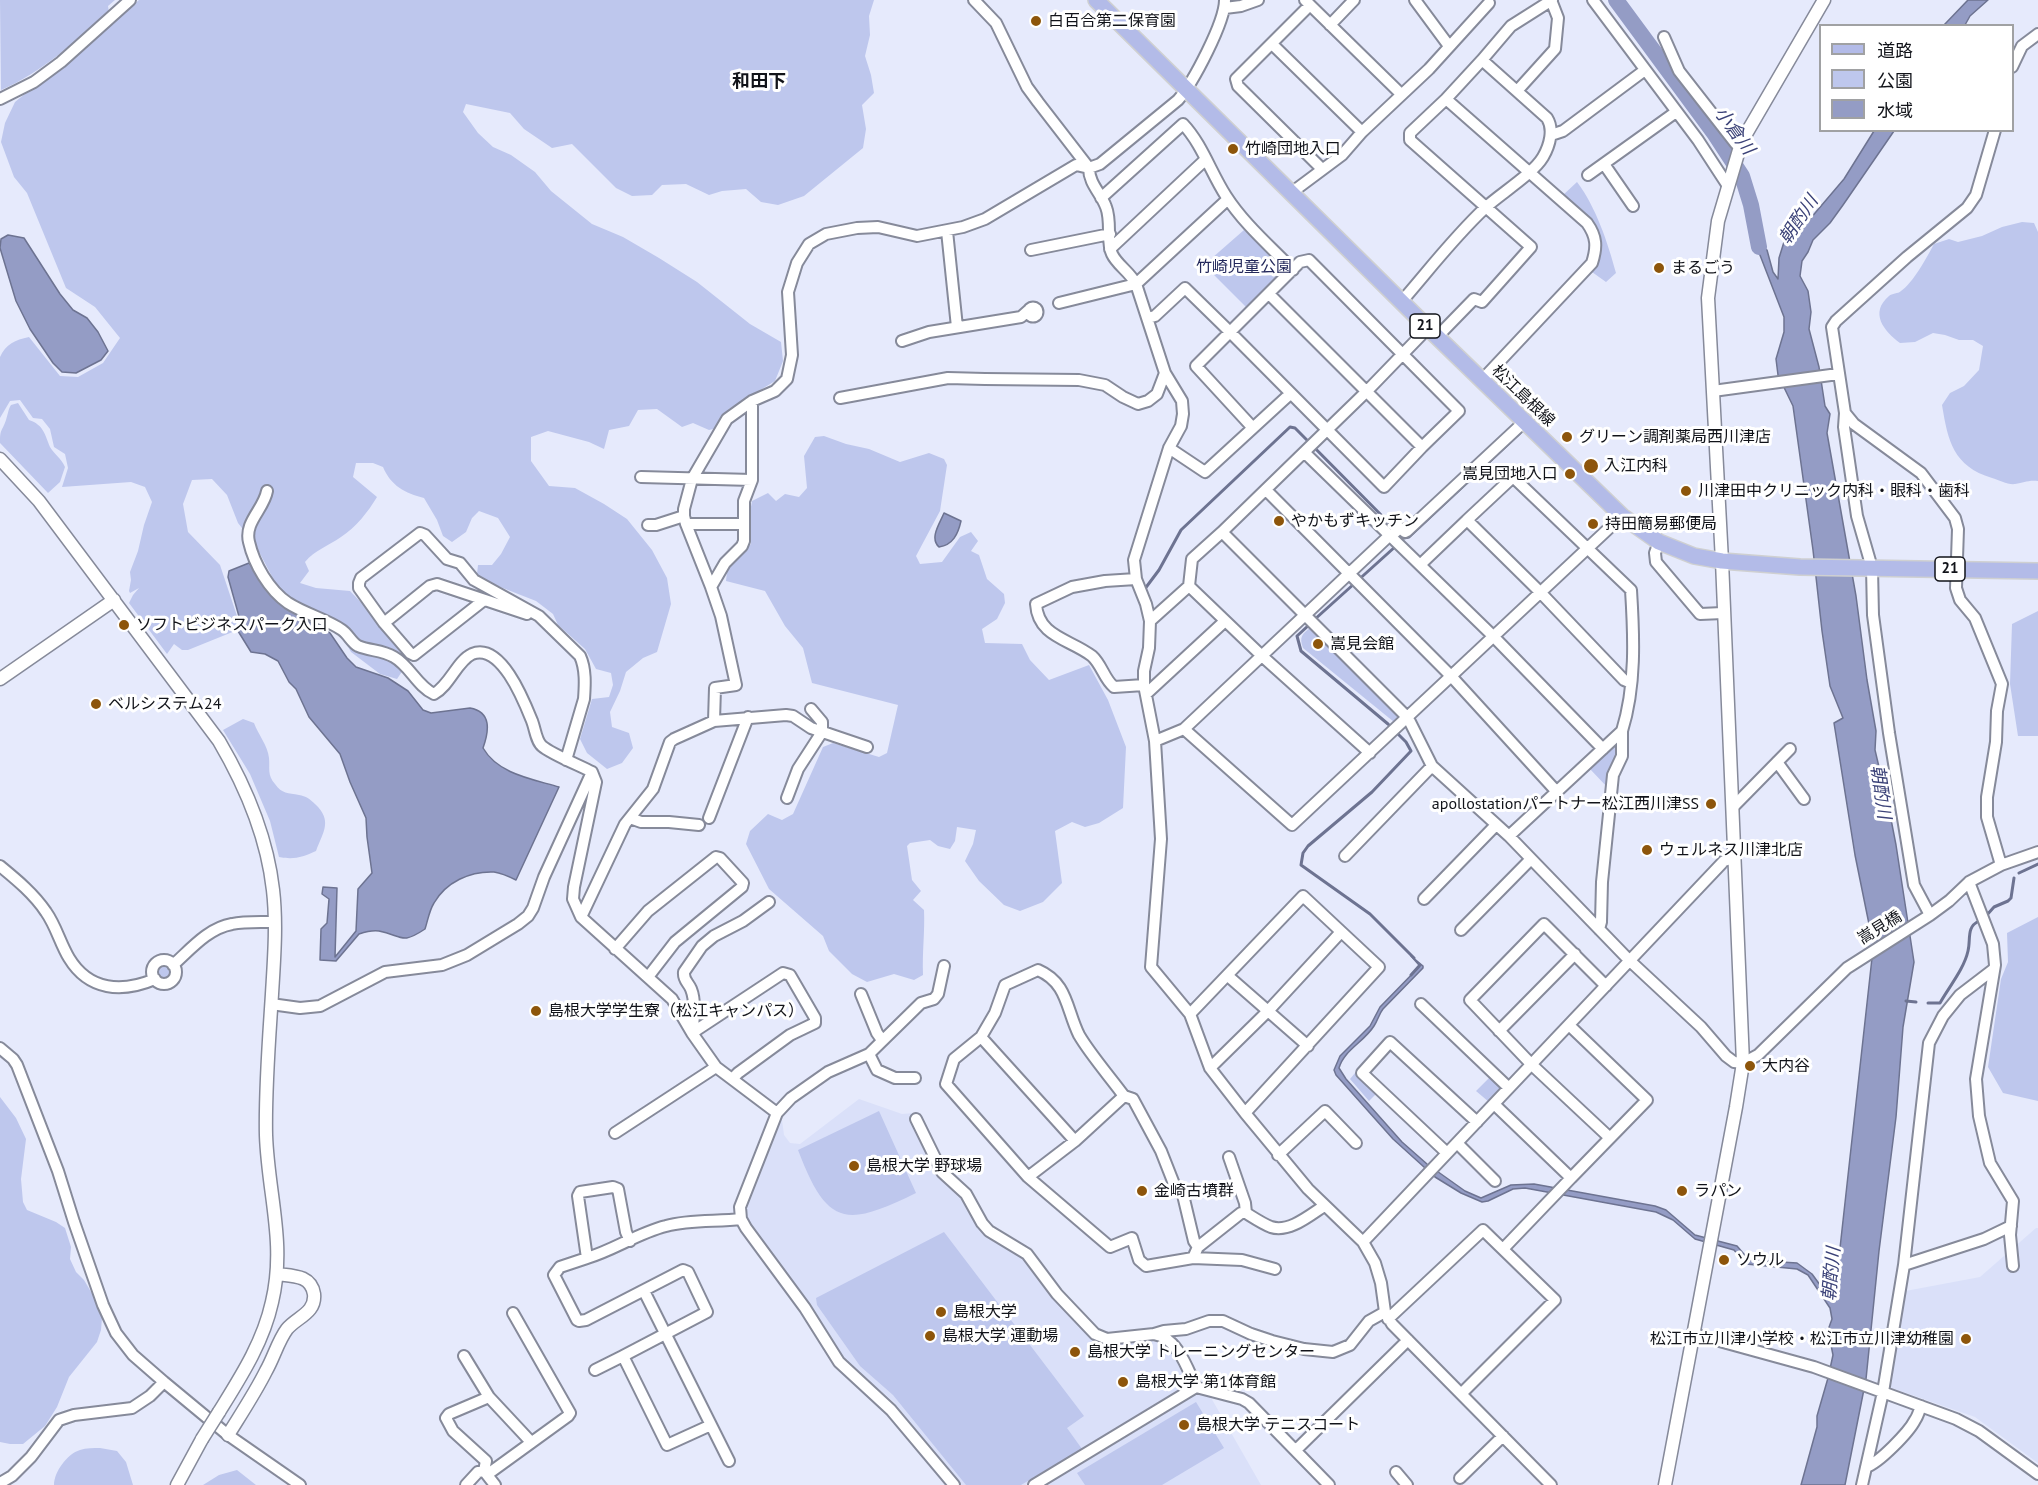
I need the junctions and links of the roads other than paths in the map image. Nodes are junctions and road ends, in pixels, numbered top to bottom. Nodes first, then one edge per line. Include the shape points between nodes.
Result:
1 (130, 0) edge
2 (974, 0) edge
3 (1096, 0) edge
4 (1258, 0) edge
5 (1354, 0) edge
6 (1415, 0) edge
7 (1552, 0) edge
8 (1593, 0) edge
9 (1824, 0) edge
10 (1490, 1) edge
11 (1307, 2) edge
12 (1222, 3) edge
13 (1330, 25) junction
14 (2038, 34) edge
15 (1664, 37) dead end
16 (1272, 44) junction
17 (1449, 46) junction
18 (1482, 60) junction
19 (2014, 65) edge
20 (1645, 70) junction
21 (1187, 90) junction
22 (1517, 91) junction
23 (1401, 94) junction
24 (0, 99) edge
25 (1446, 99) junction
26 (1676, 112) junction
27 (1362, 132) junction
28 (1994, 132) edge
29 (1551, 135) junction
30 (1738, 147) junction
31 (1205, 160) junction
32 (1604, 164) junction
33 (1089, 168) junction
34 (1322, 169) junction
35 (1527, 173) junction
36 (1588, 175) dead end
37 (1729, 182) junction
38 (1291, 193) junction
39 (1101, 198) junction
40 (1228, 199) junction
41 (1633, 206) dead end
42 (1485, 208) junction
43 (947, 231) junction
44 (1110, 234) junction
45 (1110, 249) junction
46 (1031, 250) dead end
47 (1293, 270) junction
48 (1136, 284) junction
49 (1269, 294) junction
50 (1402, 301) junction
51 (1059, 303) dead end
52 (1030, 309) dead end
53 (1148, 318) junction
54 (957, 327) junction
55 (1230, 332) junction
56 (1432, 333) junction
57 (902, 341) dead end
58 (1404, 354) junction
59 (1166, 373) junction
60 (1834, 374) junction
61 (1482, 380) junction
62 (1368, 391) junction
63 (1713, 391) junction
64 (1290, 394) junction
65 (840, 398) dead end
66 (752, 401) junction
67 (1845, 413) junction
68 (1524, 422) junction
69 (1253, 428) junction
70 (1328, 430) junction
71 (1422, 447) junction
72 (1169, 448) junction
73 (1305, 453) junction
74 (0, 459) edge
75 (640, 477) dead end
76 (692, 479) junction
77 (752, 480) junction
78 (1266, 490) junction
79 (267, 491) dead end
80 (1622, 516) junction
81 (685, 520) junction
82 (1467, 520) junction
83 (744, 524) junction
84 (648, 525) dead end
85 (1222, 532) junction
86 (1395, 536) junction
87 (1659, 542) junction
88 (1587, 548) junction
89 (1722, 561) junction
90 (1421, 564) junction
91 (1867, 568) junction
92 (1957, 569) junction
93 (2038, 571) edge
94 (1354, 578) junction
95 (1136, 579) junction
96 (711, 586) junction
97 (1189, 586) junction
98 (1540, 592) junction
99 (114, 600) junction
100 (484, 600) junction
101 (1723, 613) junction
102 (539, 616) junction
103 (1310, 619) junction
104 (1150, 621) junction
105 (1225, 621) junction
106 (384, 623) junction
107 (1493, 636) junction
108 (1262, 656) junction
109 (1451, 676) junction
110 (0, 679) edge
111 (1631, 683) junction
112 (1145, 690) junction
113 (811, 709) dead end
114 (748, 717) junction
115 (1408, 718) junction
116 (714, 721) junction
117 (1184, 729) junction
118 (1622, 731) junction
119 (822, 732) junction
120 (1155, 741) junction
121 (867, 747) dead end
122 (1603, 749) junction
123 (1790, 749) dead end
124 (1370, 753) junction
125 (567, 760) junction
126 (1777, 762) junction
127 (1432, 766) junction
128 (592, 772) junction
129 (1557, 792) junction
130 (787, 798) dead end
131 (1804, 799) dead end
132 (1732, 808) junction
133 (630, 818) junction
134 (709, 818) dead end
135 (699, 825) dead end
136 (1496, 825) junction
137 (1509, 836) junction
138 (2038, 852) edge
139 (1345, 856) dead end
140 (1734, 858) junction
141 (1531, 860) junction
142 (2001, 865) junction
143 (0, 866) edge
144 (1969, 882) junction
145 (1424, 899) dead end
146 (769, 902) dead end
147 (580, 917) junction
148 (1926, 917) junction
149 (275, 922) junction
150 (1599, 929) junction
151 (1461, 930) dead end
152 (1341, 932) junction
153 (615, 949) junction
154 (1575, 954) junction
155 (1629, 960) junction
156 (173, 965) junction
157 (944, 966) dead end
158 (1994, 969) junction
159 (1228, 976) junction
160 (648, 977) junction
161 (155, 979) junction
162 (1606, 986) junction
163 (861, 994) dead end
164 (271, 1004) junction
165 (1421, 1004) dead end
166 (1268, 1011) junction
167 (1190, 1014) junction
168 (1570, 1026) junction
169 (1499, 1030) junction
170 (692, 1033) junction
171 (981, 1037) junction
172 (882, 1040) junction
173 (1308, 1046) junction
174 (0, 1048) edge
175 (869, 1054) junction
176 (1743, 1063) junction
177 (1532, 1065) junction
178 (716, 1067) junction
179 (1210, 1068) junction
180 (915, 1078) dead end
181 (732, 1079) junction
182 (1509, 1088) junction
183 (1124, 1096) junction
184 (1494, 1104) junction
185 (777, 1113) junction
186 (1245, 1113) junction
187 (916, 1119) dead end
188 (1477, 1122) junction
189 (615, 1133) dead end
190 (1610, 1138) junction
191 (1075, 1141) junction
192 (1356, 1143) dead end
193 (1456, 1143) junction
194 (1447, 1153) junction
195 (1278, 1155) junction
196 (1229, 1157) dead end
197 (1028, 1177) junction
198 (1571, 1178) junction
199 (1495, 1181) dead end
200 (1324, 1206) junction
201 (1246, 1213) junction
202 (741, 1219) junction
203 (2011, 1226) junction
204 (630, 1241) junction
205 (1363, 1242) junction
206 (1198, 1247) junction
207 (1503, 1250) junction
208 (587, 1258) junction
209 (1194, 1258) junction
210 (1904, 1265) junction
211 (2013, 1266) dead end
212 (1275, 1269) dead end
213 (277, 1274) junction
214 (644, 1290) junction
215 (513, 1314) dead end
216 (1387, 1315) junction
217 (1154, 1334) junction
218 (666, 1335) junction
219 (1694, 1335) junction
220 (1408, 1340) junction
221 (464, 1356) dead end
222 (623, 1356) junction
223 (595, 1370) dead end
224 (164, 1382) junction
225 (1196, 1387) junction
226 (1880, 1391) junction
227 (1462, 1393) junction
228 (489, 1397) junction
229 (1921, 1406) junction
230 (711, 1425) junction
231 (228, 1435) junction
232 (1503, 1436) junction
233 (531, 1442) junction
234 (1296, 1450) junction
235 (729, 1461) dead end
236 (1866, 1467) junction
237 (1396, 1472) dead end
238 (486, 1473) junction
239 (2038, 1474) edge
240 (1460, 1478) dead end
241 (0, 1483) edge
242 (177, 1485) edge
243 (300, 1485) edge
244 (466, 1485) edge
245 (495, 1485) edge
246 (954, 1485) edge
247 (1034, 1485) edge
248 (1329, 1485) edge
249 (1407, 1485) edge
250 (1551, 1485) edge
251 (1665, 1485) edge
252 (1862, 1485) edge

1 - 24 street via 61,62 34,82
2 - 33 street via 996,23 1028,87
3 - 21 main road, 松江島根線 / 21
4 - 12 street via 1241,6
5 - 13 street
6 - 17 street
7 - 18 street via 1511,26
7 - 22 street via 1558,18 1555,49
8 - 20 street
9 - 30 street
10 - 17 street
11 - 13 street
11 - 16 street
12 - 21 street
13 - 23 street
14 - 19 street via 2022,46
15 - 30 street via 1679,71
16 - 27 street
16 - 34 street via 1236,79 1238,86
17 - 23 street
18 - 22 street
18 - 25 street
20 - 26 street
20 - 29 street via 1563,131
21 - 33 street via 1100,164
21 - 38 main road, 松江島根線 / 21
22 - 29 street via 1547,117
23 - 27 street
25 - 35 street
25 - 42 street via 1410,133 1410,140
26 - 32 street
26 - 37 street
27 - 34 street via 1342,155
28 - 60 street via 1976,195 1967,208 1832,327
29 - 35 street via 1542,159
30 - 37 street
31 - 39 street via 1195,136 1183,124
31 - 40 street
31 - 45 street
32 - 36 street
32 - 41 street
33 - 39 street
33 - 43 street via 1076,165 985,219
34 - 38 street
35 - 42 street
35 - 61 street via 1587,223 1597,245 1592,263
37 - 63 street via 1718,221 1708,298
38 - 50 main road, 松江島根線 / 21
39 - 44 street
40 - 47 street
40 - 48 street
42 - 50 street
42 - 56 street via 1531,248 1482,302 1474,299
43 - 54 street
43 - 66 street via 911,235 869,226 826,234 808,244 788,292 792,355 787,379 775,391
44 - 45 street
44 - 46 street
45 - 48 street
47 - 49 street
47 - 58 street via 1300,262 1309,260
48 - 51 street
48 - 53 street
49 - 55 street
49 - 62 street
50 - 56 main road, 松江島根線 / 21
52 - 54 street via 1021,317
53 - 55 street via 1185,288
53 - 59 street
54 - 57 street
55 - 64 street
55 - 69 street via 1196,366
56 - 58 street
56 - 61 main road, 松江島根線 / 21
58 - 62 street
58 - 71 street via 1459,411
59 - 65 street via 1156,394 1138,404 1105,385 1079,380 985,378 948,378
59 - 72 street via 1182,401 1184,414
60 - 63 street
60 - 67 street
61 - 68 main road, 松江島根線 / 21
62 - 70 street
62 - 71 street
63 - 89 street
64 - 69 street
64 - 70 street
66 - 76 street via 727,419
66 - 77 street
67 - 91 street
67 - 92 street via 1854,424 1921,472 1955,518
68 - 80 main road, 松江島根線 / 21
68 - 86 street via 1407,531 1400,528
69 - 72 street via 1205,472
70 - 71 street via 1384,487
70 - 73 street
72 - 95 street via 1134,560
73 - 78 street
73 - 86 street
74 - 99 street via 39,501
75 - 76 street
76 - 77 street
76 - 81 street
77 - 83 street via 744,501
78 - 85 street
78 - 94 street
79 - 125 street via 248,530 248,541 258,567 287,602 341,629 357,646 394,657 434,694 471,655 479,652 495,658 512,680 542,746
80 - 87 main road, 松江島根線 / 21
80 - 88 street
81 - 83 street
81 - 84 street
81 - 96 street
82 - 88 street via 1512,477
82 - 90 street
82 - 98 street
83 - 96 street via 742,546 725,563
85 - 97 street via 1192,559
85 - 103 street
86 - 90 street
86 - 94 street
87 - 89 main road, 松江島根線 / 21 via 1694,556
87 - 101 street via 1656,562 1700,614
88 - 98 street
88 - 111 street via 1631,590
89 - 91 main road, 松江島根線 / 21
89 - 101 street
90 - 107 street
91 - 92 main road, 松江島根線 / 21
91 - 148 street via 1906,838 1914,885
92 - 93 main road, 松江島根線 / 21
92 - 142 street via 1960,600 1975,618 2002,684 1987,797 1987,817
94 - 103 street
94 - 109 street
95 - 104 street
95 - 112 street via 1072,587 1036,604 1042,625 1092,656 1111,686
96 - 116 street via 736,685 715,688
97 - 104 street
97 - 105 street
98 - 107 street
98 - 111 street
99 - 110 street
99 - 149 street via 208,725 241,781 266,852
100 - 102 street
100 - 106 street via 434,584
100 - 106 street via 414,655
101 - 132 street
102 - 106 street via 474,580 460,563 447,559 420,533 358,583
102 - 125 street via 582,662 584,699
103 - 108 street
103 - 115 street
104 - 112 street
105 - 108 street
105 - 112 street
107 - 109 street
107 - 122 street
108 - 117 street
108 - 124 street
109 - 115 street
109 - 129 street
111 - 118 street
112 - 120 street
113 - 119 street via 823,724
114 - 116 street
114 - 119 street via 793,716
114 - 134 street
115 - 124 street
115 - 127 street
116 - 133 street via 670,742 653,789
117 - 120 street
117 - 124 street via 1292,825
118 - 122 street
118 - 150 street via 1622,756 1613,775
119 - 121 street
119 - 130 street via 798,769
120 - 167 street via 1161,839 1151,967
122 - 129 street
123 - 126 street
125 - 128 street
126 - 131 street
126 - 132 street
127 - 136 street
127 - 139 street
128 - 147 street via 596,782 573,899
128 - 164 street via 533,908 518,924 442,965 385,972 320,1006
129 - 137 street
132 - 140 street
133 - 135 street
133 - 147 street
136 - 137 street
136 - 145 street
137 - 141 street
138 - 142 street, 嵩見橋
140 - 155 street via 1724,861
140 - 176 street
141 - 150 street
141 - 151 street
142 - 144 street, 嵩見橋
143 - 161 street via 45,910 69,959 82,973 101,985 122,988
144 - 148 street, 嵩見橋
144 - 158 street via 1993,944
146 - 170 street via 714,936 684,972 692,993
147 - 153 street
148 - 176 street, 嵩見橋 via 1855,962 1758,1055
149 - 156 street via 221,927
149 - 164 street
150 - 155 street
152 - 159 street via 1303,896
152 - 166 street
152 - 173 street via 1379,967
153 - 160 street
153 - 160 street via 648,911 716,857 720,858 743,883 742,887 675,942
154 - 162 street
154 - 169 street
154 - 169 street via 1544,924 1470,1000
155 - 162 street
155 - 176 street via 1701,1027 1726,1056
156 - 161 street via 157,963
156 - 161 street via 176,973 172,981 163,984
157 - 172 street via 934,999 921,1003
158 - 203 street via 1976,1079 1979,1116 1990,1163 2013,1201
158 - 210 street via 1960,995 1929,1043
159 - 166 street
159 - 167 street
160 - 170 street via 677,1005
162 - 168 street
163 - 172 street
164 - 213 street via 266,1113 278,1236
165 - 182 street
166 - 173 street
166 - 179 street
167 - 179 street
168 - 177 street
168 - 190 street via 1647,1100
169 - 177 street
170 - 178 street
170 - 181 street via 783,973 790,975 815,1023 790,1035
171 - 183 street via 1005,985 1038,970 1050,975 1062,990 1080,1035
171 - 191 street
171 - 197 street via 954,1059 946,1084
172 - 175 street
173 - 186 street
174 - 224 street via 17,1065 116,1333
175 - 180 street via 877,1070 895,1077
175 - 185 street via 828,1072
176 - 219 street
177 - 182 street
177 - 190 street
178 - 181 street
178 - 189 street
179 - 186 street
181 - 185 street
182 - 184 street
183 - 191 street
183 - 206 street via 1133,1099 1174,1184 1184,1195
184 - 188 street
184 - 198 street
185 - 202 street via 740,1207
186 - 195 street
187 - 217 street via 942,1172 966,1194 982,1223 1027,1254 1095,1334 1107,1339
188 - 193 street
188 - 194 street via 1390,1042 1362,1073
190 - 198 street
191 - 197 street
192 - 195 street via 1325,1111
193 - 194 street
193 - 199 street
194 - 205 street
195 - 200 street
196 - 201 street
197 - 209 street via 1110,1247 1131,1238 1139,1260 1146,1266
198 - 207 street
200 - 201 street via 1279,1229
200 - 205 street
201 - 206 street via 1233,1218
202 - 204 street via 668,1225
202 - 246 street via 839,1362 891,1410
203 - 210 street
203 - 211 street
204 - 208 street
204 - 208 street via 618,1189 613,1186 582,1191 578,1196
205 - 216 street via 1379,1274
206 - 209 street
207 - 216 street via 1484,1230
207 - 227 street via 1555,1300
208 - 214 street via 560,1267 554,1275 579,1321
209 - 212 street via 1242,1260
210 - 226 street
213 - 231 street via 308,1281 314,1302 308,1313 286,1330
213 - 242 street, bridge via 263,1333
214 - 218 street
214 - 218 street via 683,1270 698,1291 706,1314
215 - 233 street via 570,1413
216 - 217 street via 1364,1326 1350,1345 1333,1352 1272,1341 1223,1321
216 - 220 street
217 - 225 street via 1174,1345
218 - 222 street
218 - 230 street
219 - 226 street via 1814,1367
219 - 251 street
220 - 227 street
220 - 234 street
221 - 228 street
222 - 223 street
222 - 230 street via 667,1445
224 - 231 street
224 - 241 street via 132,1408 74,1414 59,1420 31,1457
225 - 234 street via 1249,1403
225 - 247 street
226 - 229 street
226 - 236 street
227 - 232 street
228 - 233 street
228 - 238 street via 446,1418 453,1431 486,1461
229 - 236 street via 1909,1429 1876,1463
229 - 239 street via 1968,1424
230 - 235 street
231 - 243 street
232 - 240 street
232 - 250 street
233 - 238 street
234 - 248 street
236 - 252 street
237 - 249 street
238 - 244 street via 478,1472
238 - 245 street

